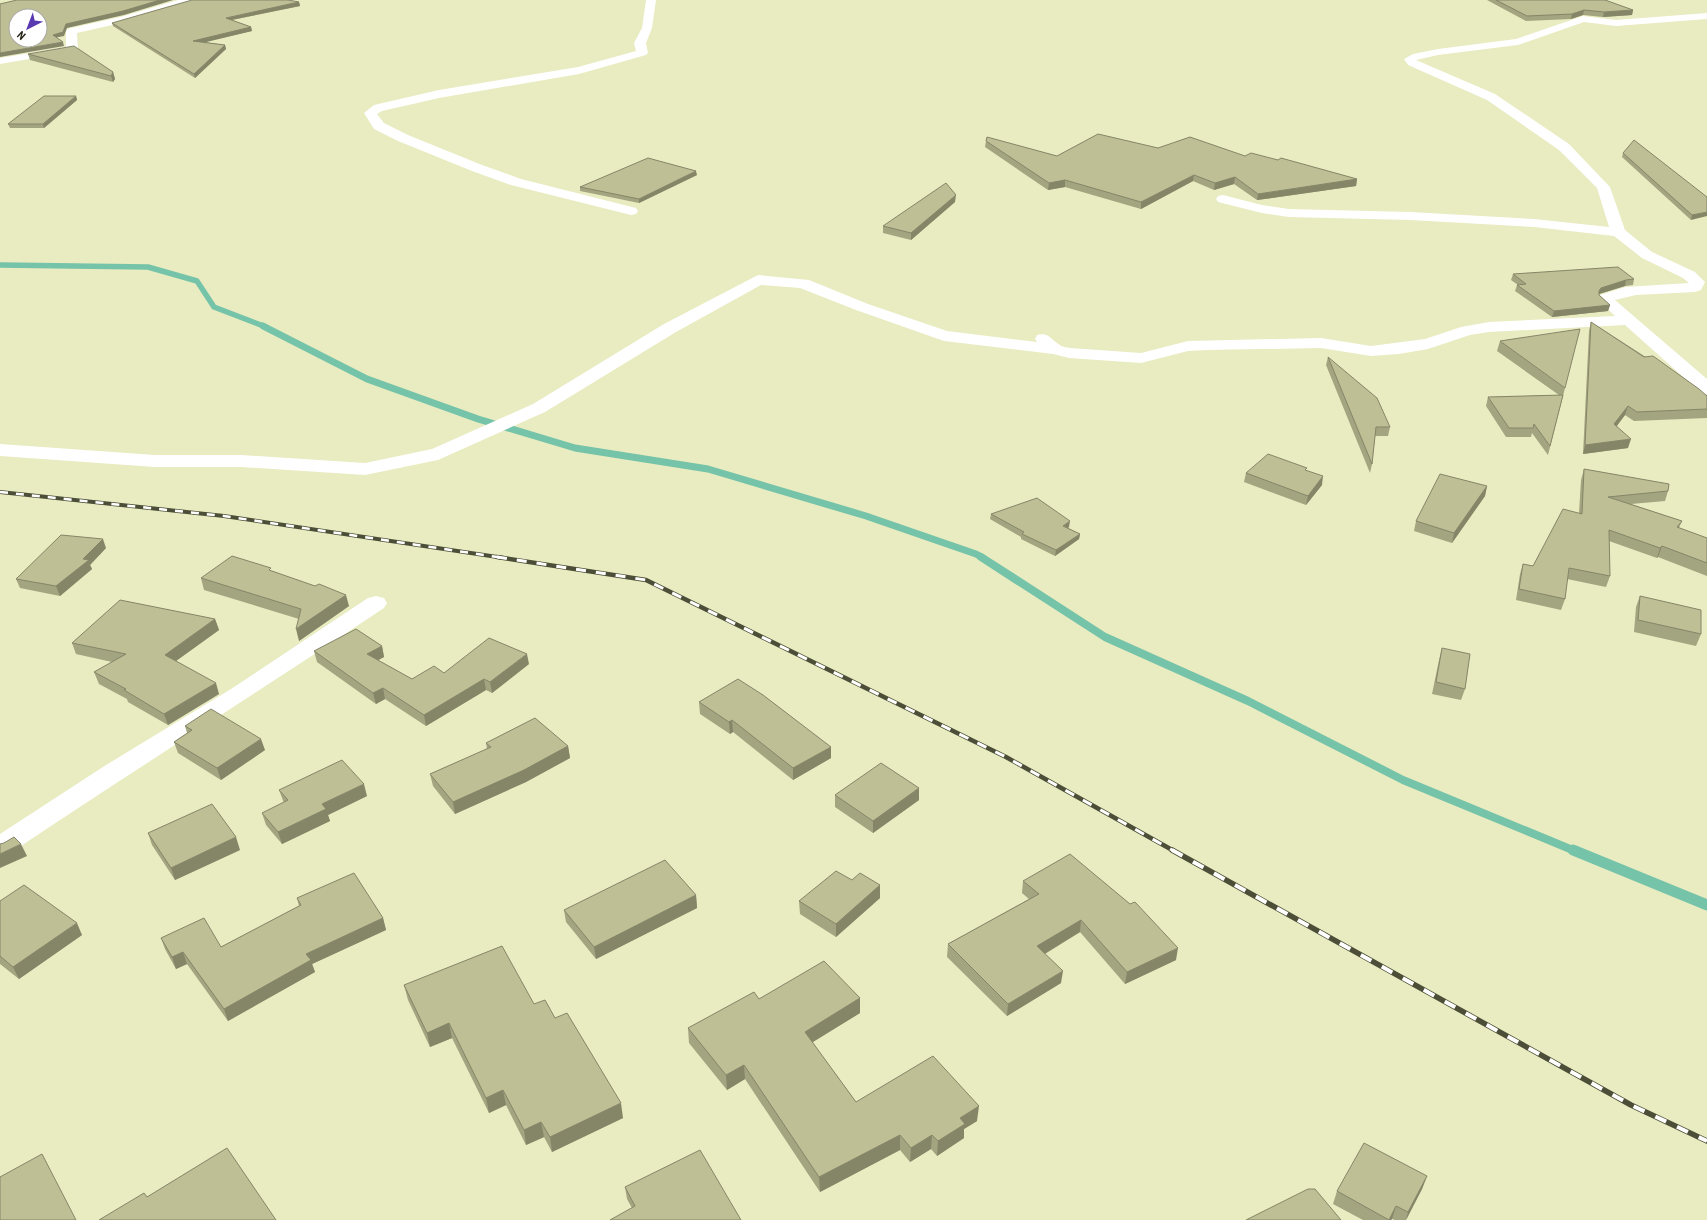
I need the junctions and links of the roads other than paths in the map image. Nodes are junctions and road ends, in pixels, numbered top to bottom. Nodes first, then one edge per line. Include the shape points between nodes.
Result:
1 (189, 0) edge
2 (651, 0) edge
3 (1707, 16) edge
4 (0, 61) edge
5 (1223, 199) dead end
6 (631, 212) dead end
7 (1618, 232) junction
8 (1707, 271) edge
9 (1688, 275) junction
10 (1630, 320) junction
11 (1035, 332) dead end
12 (1054, 349) junction
13 (1707, 389) edge
14 (0, 450) edge
15 (376, 603) dead end
16 (0, 847) edge

1 - 4 street via 126,19 71,31 72,49
2 - 6 street via 647,28 640,43 642,53 579,70 439,94 378,108 370,113 379,126 477,168 516,182
3 - 7 street via 1616,23 1583,19 1518,42 1438,52 1410,59 1412,63 1491,97 1564,147 1603,187
5 - 7 street via 1289,213 1534,223
7 - 9 street via 1647,256
8 - 9 street
9 - 10 street via 1697,282 1695,287 1682,290 1626,292 1606,298
10 - 12 street via 1489,327 1467,331 1428,344 1392,350 1371,351 1321,343 1208,345 1188,346 1141,358 1069,354
10 - 13 street
11 - 12 street
12 - 14 street via 944,336 862,308 803,283 758,280 670,328 539,408 438,454 365,469 242,461 154,461
15 - 16 street

